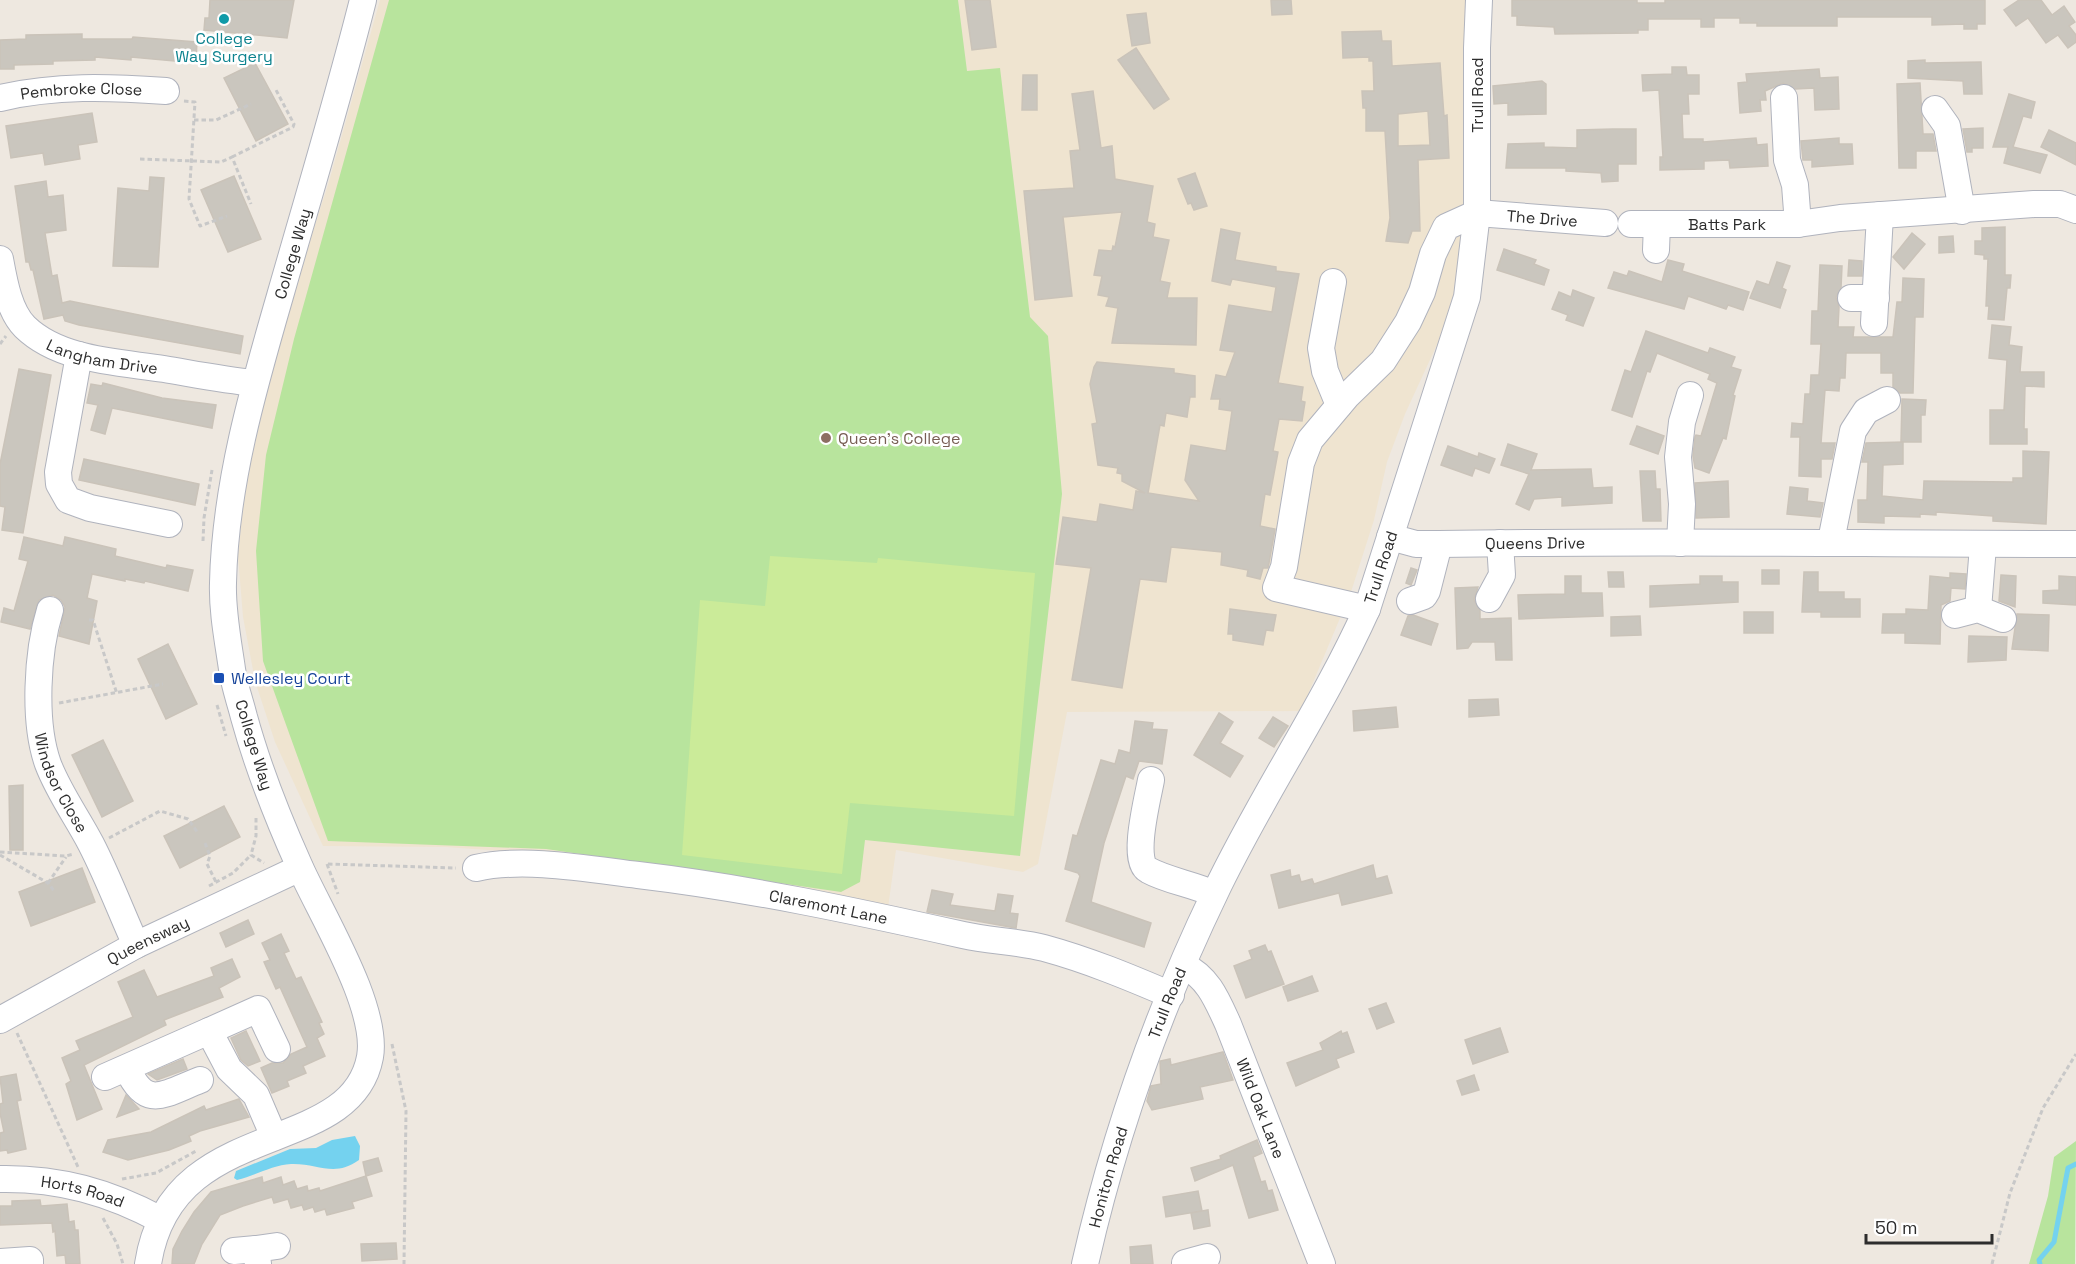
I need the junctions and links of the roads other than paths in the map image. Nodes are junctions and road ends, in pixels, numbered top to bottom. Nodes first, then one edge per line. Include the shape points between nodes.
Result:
1 (363, 0) edge
2 (1479, 0) edge
3 (165, 91) road end
4 (0, 98) edge
5 (1784, 98) dead end
6 (1935, 109) dead end
7 (2076, 210) edge
8 (1962, 211) junction
9 (1478, 213) junction
10 (1880, 215) junction
11 (1605, 223) dead end
12 (1631, 224) dead end
13 (1657, 224) junction
14 (1798, 224) junction
15 (1656, 250) dead end
16 (0, 259) edge
17 (1333, 282) dead end
18 (1867, 306) dead end
19 (79, 355) junction
20 (255, 383) junction
21 (1869, 402) dead end
22 (1339, 405) junction
23 (1680, 406) dead end
24 (169, 524) dead end
25 (2076, 532) edge
26 (1390, 537) junction
27 (1831, 542) junction
28 (1500, 543) junction
29 (1680, 543) junction
30 (1439, 544) junction
31 (2076, 544) edge
32 (1983, 546) junction
33 (1489, 598) dead end
34 (1410, 601) dead end
35 (1366, 609) junction
36 (50, 610) dead end
37 (2004, 619) dead end
38 (1151, 780) dead end
39 (300, 868) junction
40 (476, 868) road end
41 (1214, 894) junction
42 (135, 945) junction
43 (1184, 966) junction
44 (1171, 995) junction
45 (4, 1018) edge
46 (209, 1031) junction
47 (277, 1049) dead end
48 (200, 1080) dead end
49 (1133, 1092) joint
50 (274, 1137) junction
51 (0, 1179) edge
52 (161, 1221) junction
53 (29, 1256) edge
54 (0, 1262) edge
55 (148, 1264) edge
56 (1085, 1264) edge
57 (1322, 1264) edge

1 - 20 street, College Way
2 - 9 street, Trull Road
3 - 4 street, Pembroke Close via 46,88
5 - 14 street via 1787,160 1795,185
6 - 8 street via 1947,126
7 - 8 street, Batts Park via 2060,204 2043,204
8 - 10 street, Batts Park
9 - 11 street, The Drive
9 - 22 street via 1446,227 1408,322 1383,361
9 - 26 street, Trull Road via 1467,297
10 - 14 street, Batts Park
10 - 18 street
12 - 13 street, Batts Park
13 - 14 street, Batts Park
13 - 15 street
16 - 19 street, Langham Drive via 9,298 24,326 43,341
17 - 22 street via 1321,348 1325,371
19 - 20 street, Langham Drive
19 - 24 street via 59,484 68,500 140,530
20 - 39 street, College Way via 226,524 222,588 232,674 256,759
21 - 27 street via 1853,431
22 - 35 street via 1310,440 1301,463 1284,567 1276,588
23 - 29 street
25 - 31 street
26 - 30 street, Queens Drive via 1416,544
26 - 35 street, Trull Road
27 - 29 street, Queens Drive
27 - 32 street, Queens Drive
28 - 29 street, Queens Drive
28 - 30 street, Queens Drive
28 - 33 street via 1502,575
30 - 34 street via 1427,591
31 - 32 street, Queens Drive
32 - 37 street via 1967,612
35 - 41 street, Trull Road via 1349,648
36 - 42 street, Windsor Close via 42,634 40,706 48,762 65,802 93,846
38 - 41 street via 1140,847 1132,867
39 - 42 street, Queensway
39 - 50 street, College Way via 359,995 369,1026 370,1056 364,1078 338,1107
40 - 44 street, Claremont Lane via 495,864 592,869 813,902 966,936 1042,948 1106,968
41 - 43 street, Trull Road
42 - 45 street, Queensway
43 - 44 street, Trull Road
43 - 57 street, Wild Oak Lane via 1201,976 1214,993
44 - 49 street, Trull Road
46 - 47 street via 254,1001
46 - 48 street via 116,1072 149,1095 164,1094
46 - 50 street via 229,1069 256,1095
49 - 56 street, Honiton Road via 1113,1151
50 - 52 street, College Way via 210,1166 173,1198
51 - 52 street, Horts Road via 34,1179 88,1188
52 - 55 street, College Way via 151,1243
53 - 54 street

